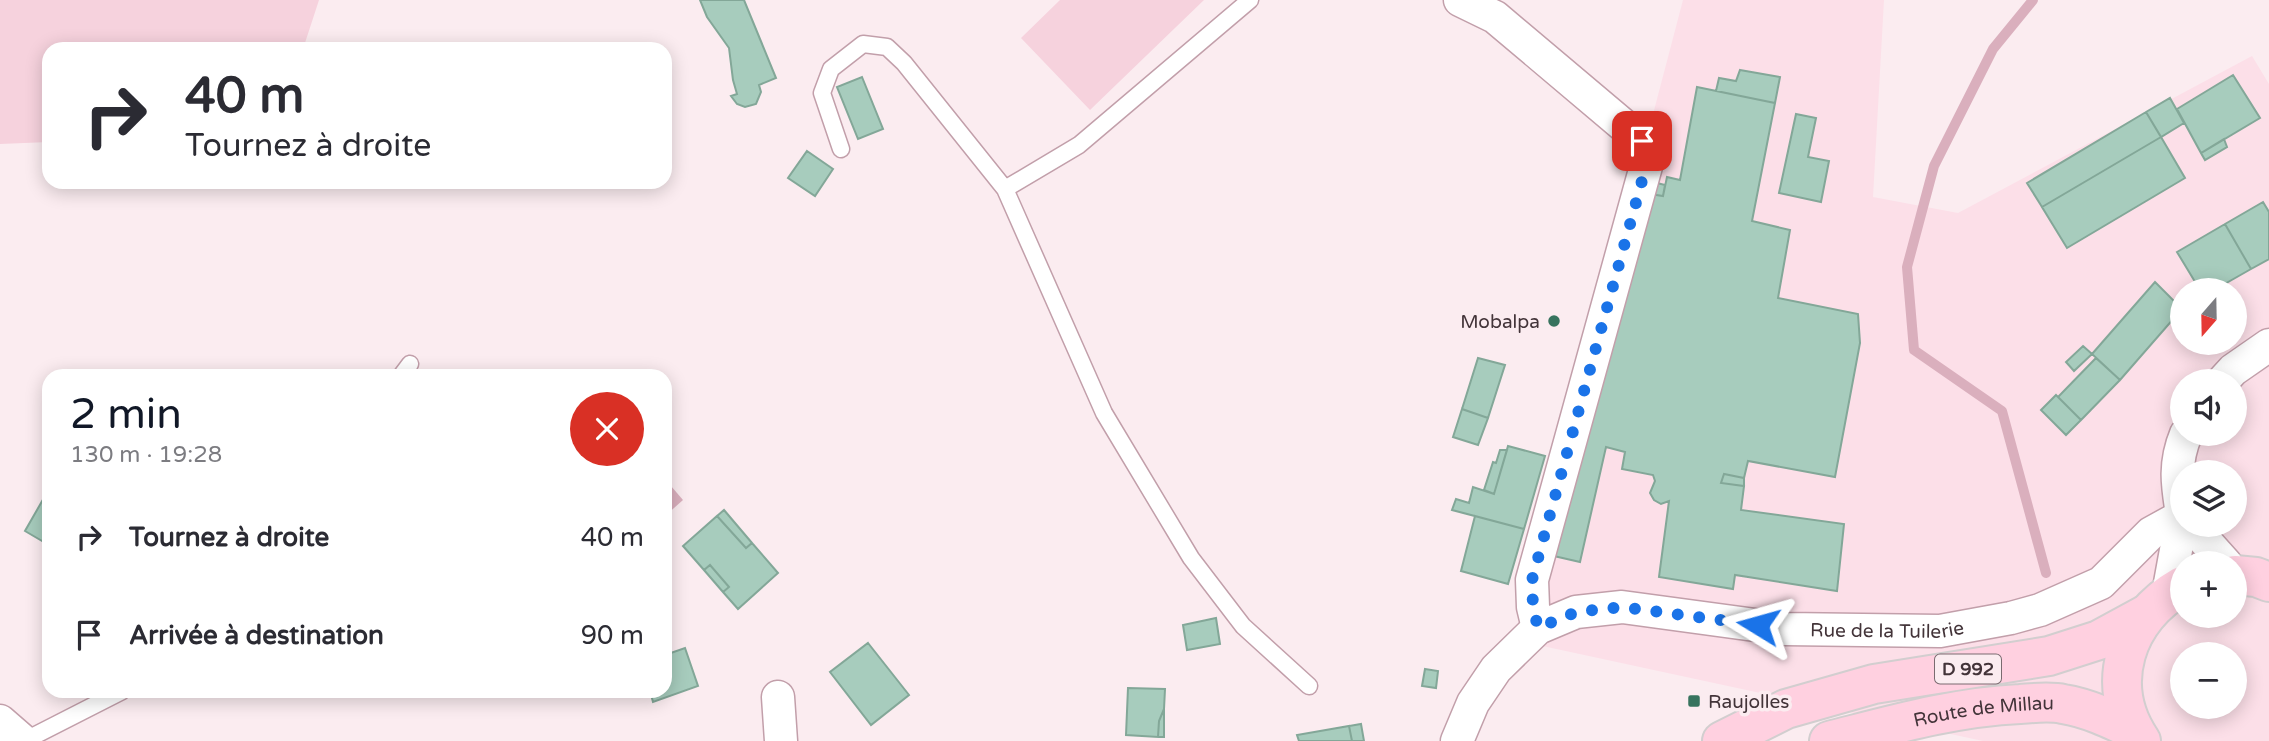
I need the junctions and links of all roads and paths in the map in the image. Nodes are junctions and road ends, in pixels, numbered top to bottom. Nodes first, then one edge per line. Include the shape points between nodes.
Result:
1 (1251, 0) edge
2 (1463, 1) edge
3 (841, 149) dead end
4 (1004, 189) junction
5 (2269, 345) edge
6 (2234, 369) edge
7 (2170, 523) edge
8 (2178, 537) edge
9 (2203, 537) edge
10 (2217, 551) edge
11 (2165, 598) edge
12 (1538, 628) junction
13 (1309, 686) dead end
14 (778, 696) dead end
15 (108, 698) edge
16 (0, 721) edge
17 (2138, 735) edge
18 (23, 741) edge
19 (781, 741) edge
20 (1457, 741) edge
21 (1722, 741) edge
22 (1829, 741) edge

1 - 4 lane via 1079,145
2 - 12 street via 1495,17 1642,141 1648,159 1532,580
3 - 4 lane via 822,93 831,69 863,44 887,47 904,62
4 - 13 lane via 1104,413 1191,558 1243,626
5 - 6 street
7 - 12 street, Rue de la Tuilerie via 2151,533 2101,583 2040,610 1952,629 1785,629 1622,607 1576,612
8 - 11 street
9 - 10 street
11 - 17 main road via 2134,632 2123,671 2126,710
11 - 21 main road, D 992 via 2099,640 2049,656 1874,684 1786,709
12 - 20 street, Rue de la Tuilerie via 1496,669 1473,703
14 - 19 street
15 - 18 lane
16 - 18 street
17 - 22 main road, Route de Millau / D 992 via 2097,712 2037,703 1985,705

